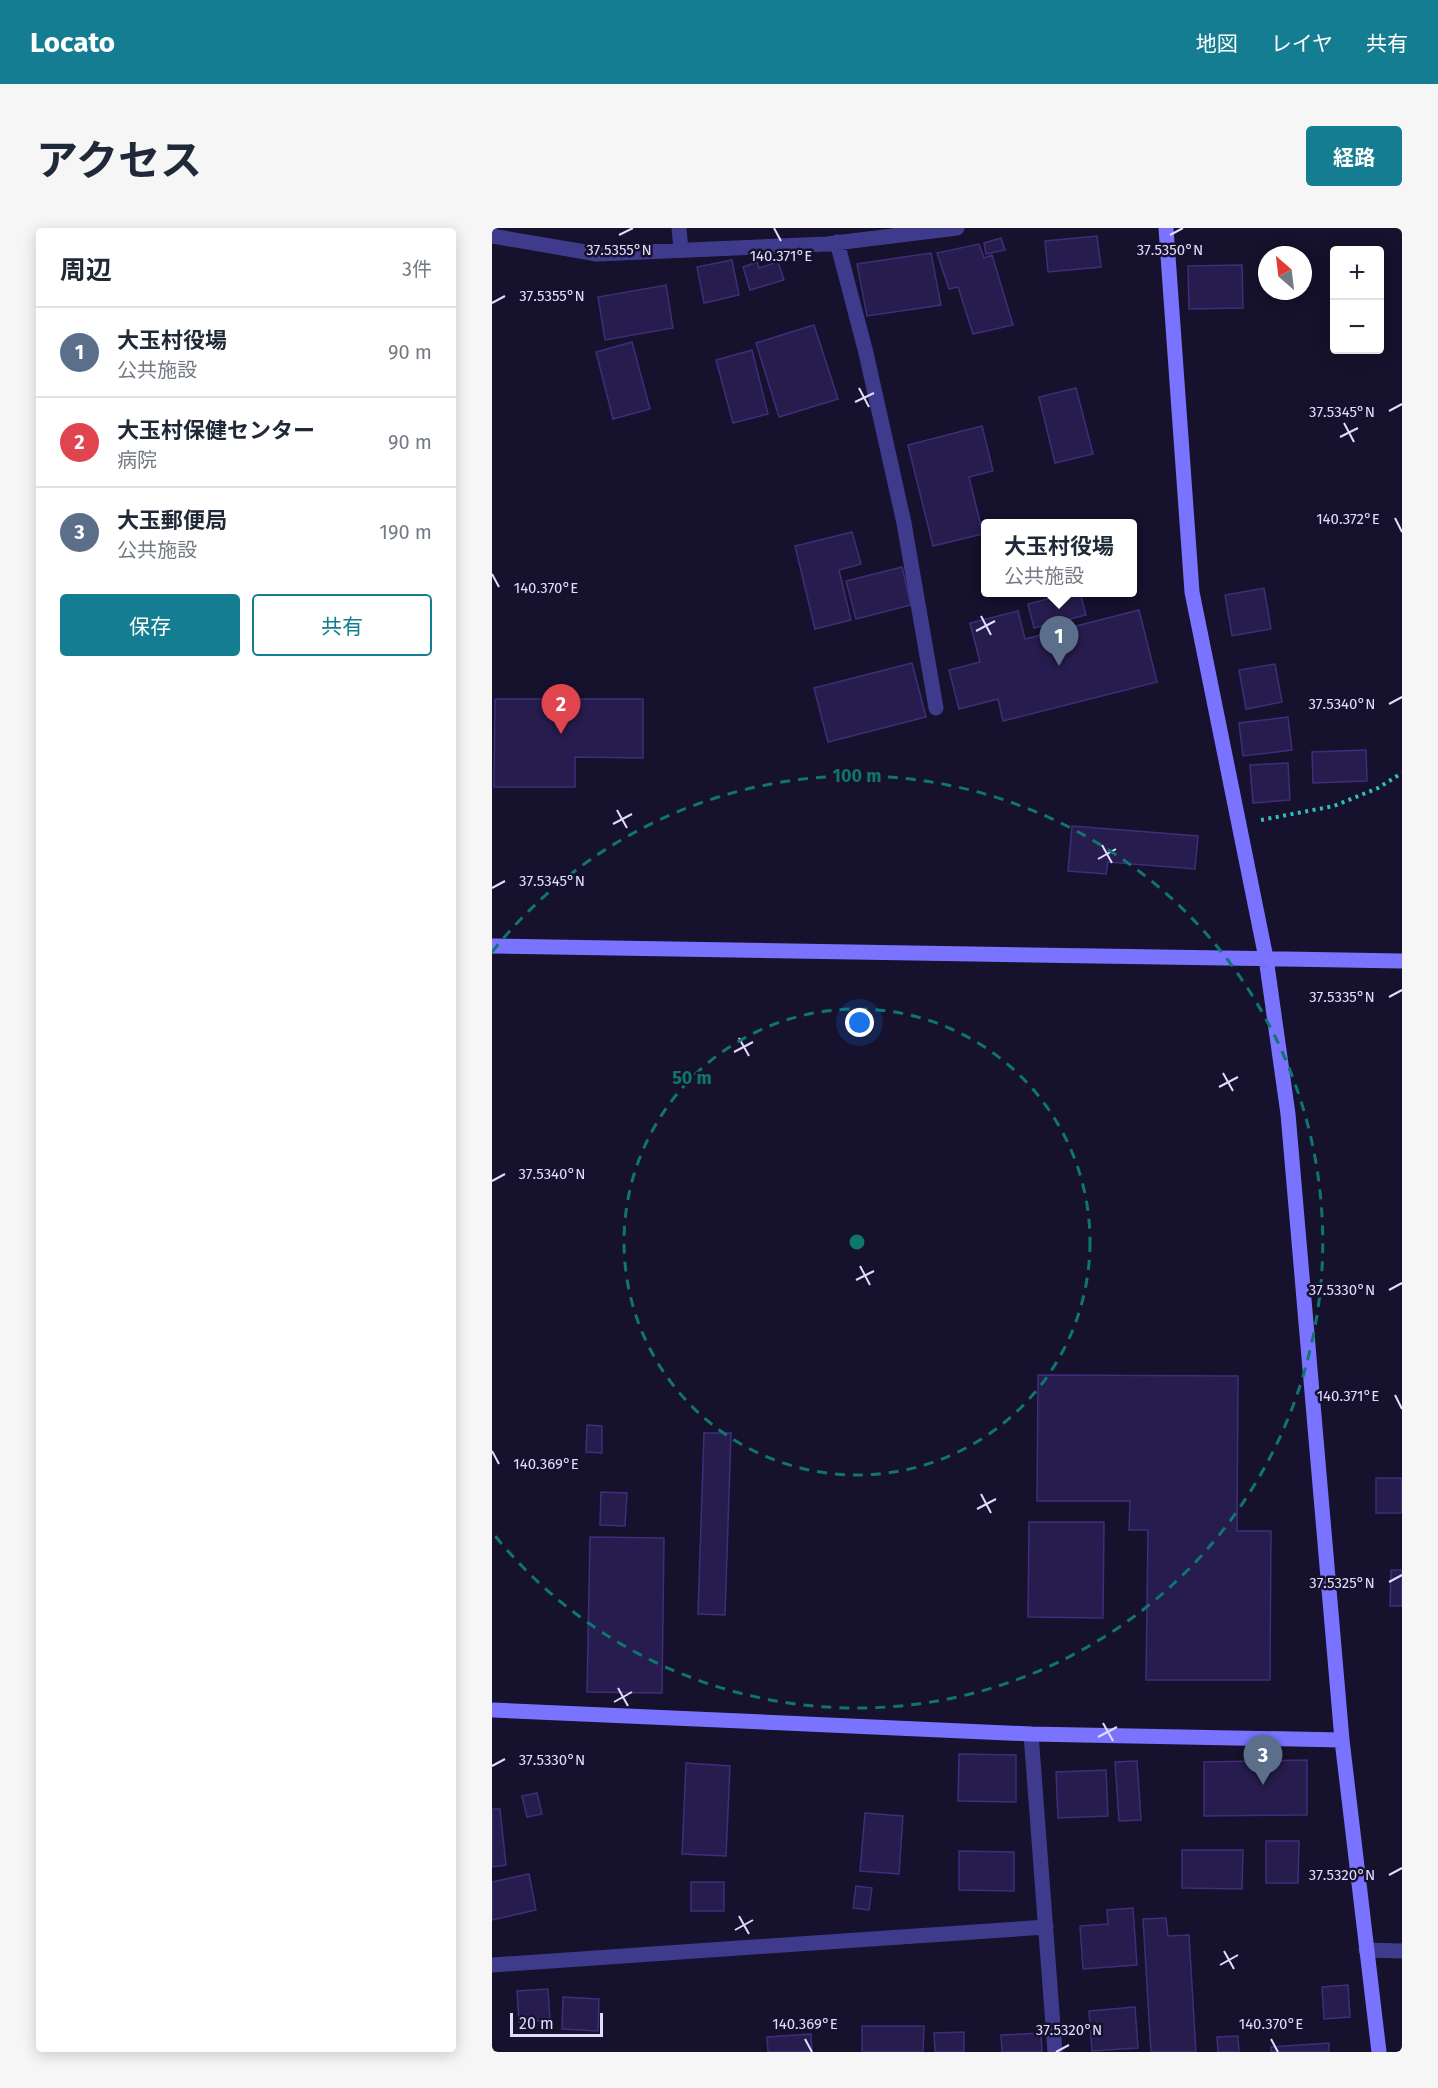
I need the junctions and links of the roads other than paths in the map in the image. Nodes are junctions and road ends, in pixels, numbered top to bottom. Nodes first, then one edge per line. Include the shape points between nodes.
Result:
1 (679, 228) edge
2 (957, 228) edge
3 (1166, 228) edge
4 (492, 236) edge
5 (843, 237) edge
6 (681, 250) junction
7 (936, 708) dead end
8 (492, 946) edge
9 (1266, 958) junction
10 (1402, 961) edge
11 (492, 1710) edge
12 (1031, 1734) junction
13 (1342, 1740) junction
14 (1046, 1927) junction
15 (1366, 1950) junction
16 (1402, 1951) edge
17 (492, 1965) edge
18 (1055, 2052) edge
19 (1379, 2052) edge

1 - 6 street
2 - 5 street
3 - 9 street via 1192,592
4 - 6 street via 597,254
5 - 6 street
5 - 7 street via 904,524
8 - 9 street
9 - 10 street
9 - 13 street via 1288,1114
11 - 12 street
12 - 13 street
12 - 14 street
13 - 15 street
14 - 17 street
14 - 18 street
15 - 16 street
15 - 19 street

